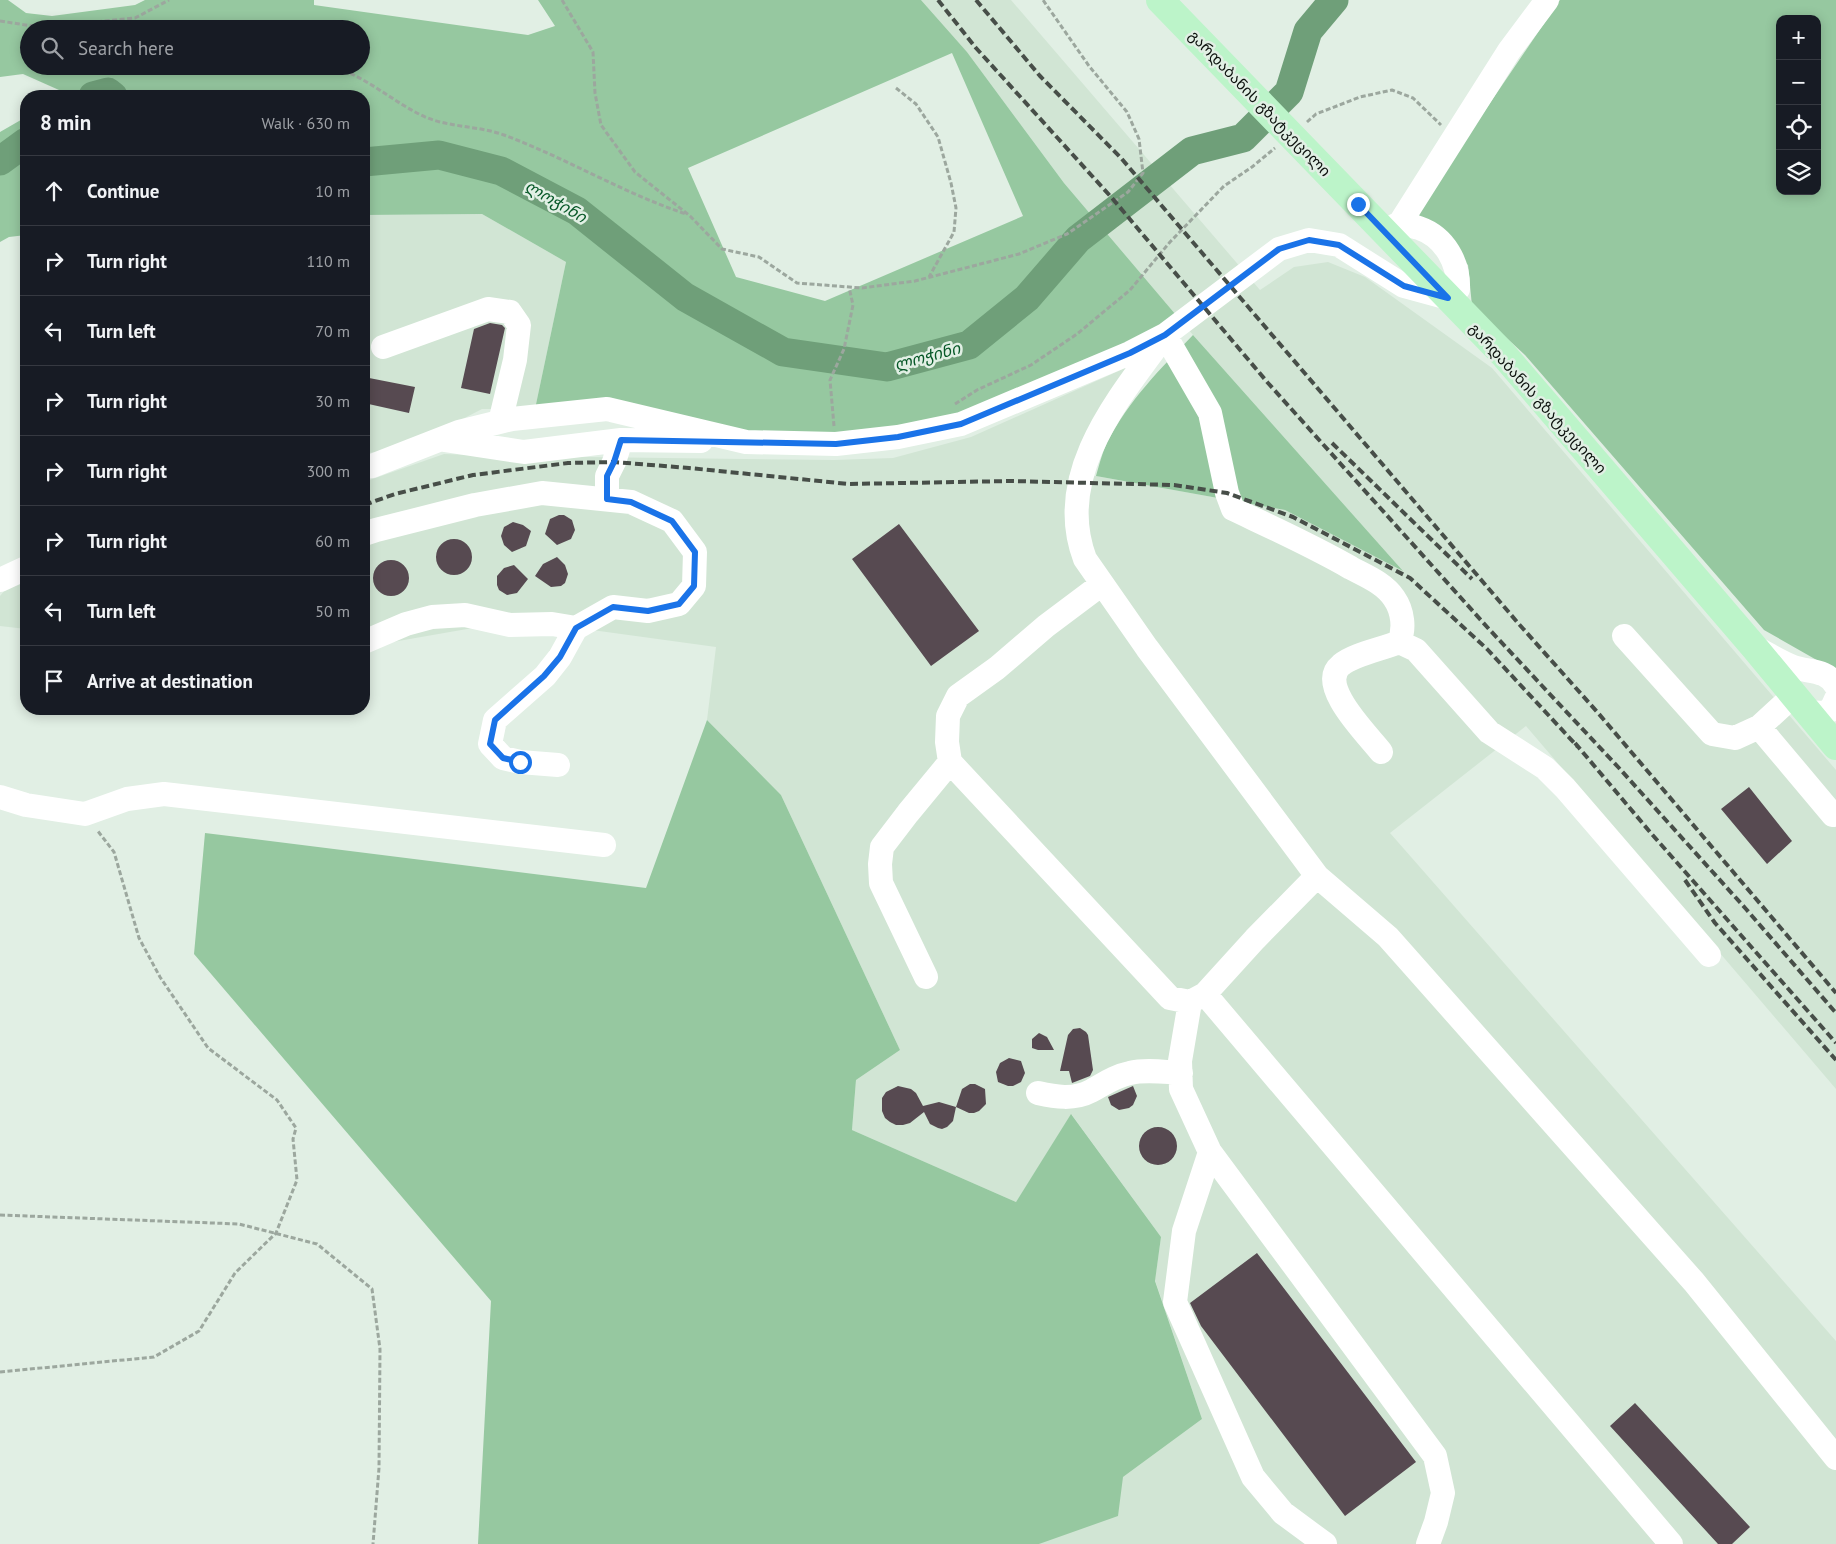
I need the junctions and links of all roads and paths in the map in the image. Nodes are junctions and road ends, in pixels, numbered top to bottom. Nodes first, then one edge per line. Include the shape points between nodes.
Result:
1 (169, 0) edge
2 (562, 0) edge
3 (1043, 0) edge
4 (1160, 0) edge
5 (1547, 0) edge
6 (115, 20) edge
7 (0, 21) edge
8 (20, 24) edge
9 (353, 75) edge
10 (896, 88) dead end
11 (1302, 126) dead end
12 (1454, 137) junction
13 (1280, 143) dead end
14 (690, 216) junction
15 (1392, 227) junction
16 (928, 278) junction
17 (849, 287) junction
18 (1448, 298) junction
19 (1165, 335) junction
20 (383, 347) dead end
21 (953, 404) dead end
22 (500, 422) junction
23 (439, 440) junction
24 (621, 440) junction
25 (746, 442) junction
26 (836, 444) junction
27 (370, 466) edge
28 (607, 499) junction
29 (370, 532) edge
30 (20, 571) edge
31 (0, 580) edge
32 (1102, 584) junction
33 (576, 628) junction
34 (1624, 636) dead end
35 (370, 639) edge
36 (1399, 642) junction
37 (1754, 647) junction
38 (1836, 686) edge
39 (1836, 699) edge
40 (1801, 704) junction
41 (1759, 727) junction
42 (1836, 746) edge
43 (1381, 752) dead end
44 (950, 762) junction
45 (558, 765) dead end
46 (0, 797) edge
47 (85, 814) junction
48 (1833, 815) dead end
49 (604, 844) dead end
50 (1317, 876) junction
51 (1709, 955) dead end
52 (926, 978) dead end
53 (1198, 998) junction
54 (1181, 1074) junction
55 (1038, 1093) dead end
56 (1210, 1152) junction
57 (0, 1215) edge
58 (276, 1233) junction
59 (0, 1372) edge
60 (1836, 1458) edge
61 (372, 1544) edge
62 (1325, 1544) edge
63 (1428, 1544) edge
64 (1671, 1544) edge

1 - 6 path via 135,18
2 - 14 path via 593,52 601,125 635,172
3 - 16 path via 1127,112 1139,139 1143,172 1128,192 1067,234 1020,254
4 - 15 main road, გარდაბანის გზატკეცილი via 1358,204
5 - 12 street via 1509,51
7 - 8 path
9 - 14 path via 420,115 502,134
10 - 16 path via 916,104 938,137 956,208 954,232
11 - 12 path via 1316,114 1360,97 1392,90 1413,98
12 - 15 street
13 - 21 path via 1224,186 1170,242 1130,290 1077,334 1031,365
14 - 17 path via 722,249 759,257 797,283
15 - 18 main road, გარდაბანის გზატკეცილი
16 - 17 path
17 - 26 path via 853,305 844,349 830,380
18 - 19 street via 1404,286 1339,245 1309,240 1279,249
18 - 37 main road, გარდაბანის გზატკეცილი via 1503,354
19 - 26 street via 1130,353 961,424 898,437
19 - 32 street via 1111,409 1078,483 1076,529 1079,543 1085,559
19 - 36 street via 1210,413 1227,493 1234,509 1316,548 1383,586 1400,609 1403,632
20 - 22 street via 488,309 510,312 519,325 515,360
22 - 23 street
22 - 25 street via 607,409
23 - 24 street via 524,452
23 - 27 street
24 - 25 street
24 - 28 street via 607,476
25 - 26 street
28 - 29 street via 542,493 475,505
28 - 33 street via 631,502 672,521 695,552 694,586 679,604 648,611 613,607
30 - 31 street
32 - 44 street via 958,696 948,716
32 - 50 street
33 - 35 street via 552,624 510,625 465,615 432,617
33 - 45 street via 560,657 544,676 495,720 490,744 503,758
34 - 41 street via 1712,734 1735,738
36 - 43 street via 1350,659 1334,673 1339,699
36 - 51 street via 1416,650 1489,732 1552,774
37 - 38 street via 1793,667 1823,673
37 - 40 main road, გარდაბანის გზატკეცილი
39 - 40 street via 1831,710 1823,713
40 - 41 street
40 - 42 main road, გარდაბანის გზატკეცილი
41 - 48 street
44 - 52 street via 882,847 881,883
44 - 53 street via 1170,998
46 - 47 street via 26,805
47 - 49 street via 127,799 164,794
47 - 58 path via 114,852 139,938 160,977 208,1048 277,1100 296,1128 293,1139 297,1180
50 - 53 street
50 - 60 street via 1388,937 1694,1282
53 - 54 street via 1180,1061
53 - 64 street
54 - 55 street via 1130,1073 1073,1097
54 - 56 street via 1181,1089
56 - 62 street via 1184,1231 1175,1302 1253,1477 1283,1514
56 - 63 street via 1435,1456 1443,1493
57 - 58 path via 239,1224
58 - 59 path via 235,1273 199,1331 154,1357
58 - 61 path via 317,1244 372,1289 380,1349 379,1468

